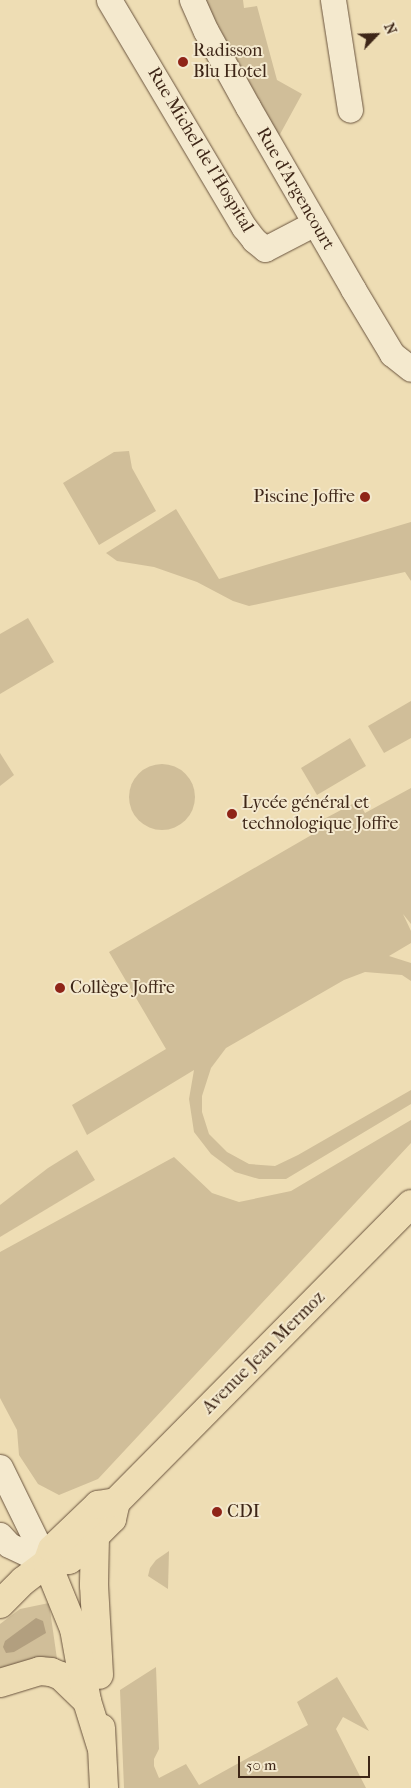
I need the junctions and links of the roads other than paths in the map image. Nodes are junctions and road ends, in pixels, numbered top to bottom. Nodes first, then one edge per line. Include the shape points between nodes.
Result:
1 (109, 0) edge
2 (192, 0) edge
3 (333, 0) edge
4 (350, 110) dead end
5 (315, 223) junction
6 (411, 369) edge
7 (411, 1204) edge
8 (0, 1468) edge
9 (116, 1502) junction
10 (9, 1508) edge
11 (0, 1534) edge
12 (95, 1536) junction
13 (47, 1563) junction
14 (12, 1580) edge
15 (0, 1604) edge
16 (0, 1683) edge
17 (87, 1701) junction
18 (101, 1746) junction
19 (104, 1788) edge

1 - 5 street, Rue Michel de l'Hospital via 254,240 265,249
2 - 5 street, Rue d'Argencourt via 238,90
3 - 4 street
5 - 6 street, Rue d'Argencourt via 392,354
7 - 9 main road, Avenue Jean Mermoz
8 - 10 street
9 - 12 main road, Avenue Jean Mermoz via 112,1518
9 - 13 main road, Avenue Jean Mermoz via 98,1505 52,1549
10 - 13 street
11 - 13 street via 9,1545
12 - 13 main road, Avenue Jean Mermoz via 70,1560
12 - 18 main road via 94,1594
13 - 14 main road
13 - 17 main road via 74,1629
14 - 15 main road
16 - 17 main road via 51,1672 61,1676
17 - 18 main road
18 - 19 main road

